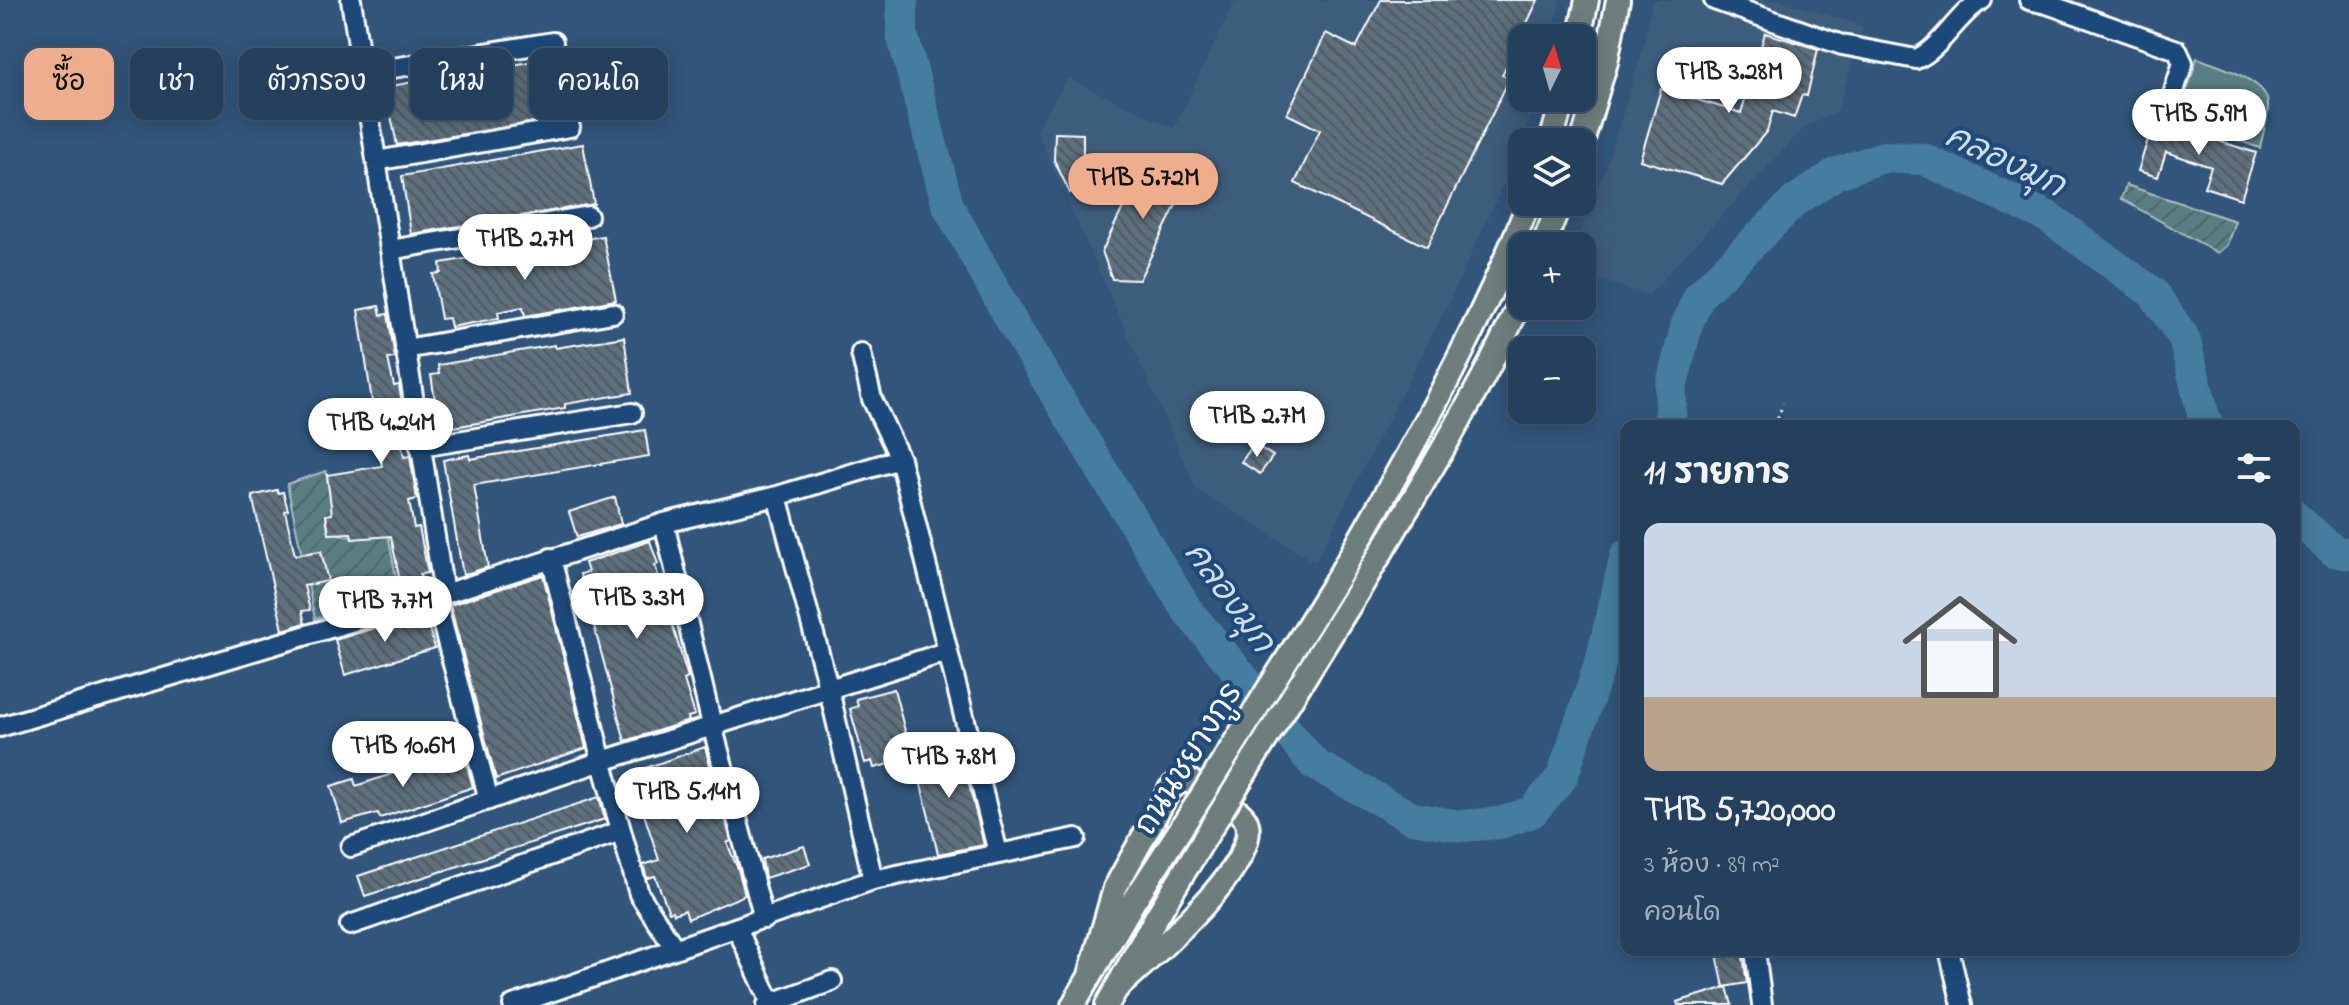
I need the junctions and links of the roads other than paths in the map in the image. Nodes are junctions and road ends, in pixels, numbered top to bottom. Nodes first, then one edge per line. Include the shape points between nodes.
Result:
1 (351, 0) edge
2 (1587, 0) edge
3 (1618, 0) edge
4 (1714, 0) edge
5 (1982, 0) edge
6 (2029, 0) edge
7 (1582, 24) edge
8 (553, 42) dead end
9 (358, 48) edge
10 (394, 68) edge
11 (2167, 113) dead end
12 (369, 120) edge
13 (570, 127) dead end
14 (1586, 128) edge
15 (376, 161) junction
16 (588, 216) dead end
17 (1523, 216) edge
18 (390, 250) junction
19 (613, 313) dead end
20 (1512, 320) edge
21 (405, 349) junction
22 (861, 353) dead end
23 (632, 413) dead end
24 (420, 447) junction
25 (900, 459) junction
26 (777, 496) junction
27 (664, 523) junction
28 (551, 558) junction
29 (440, 595) junction
30 (946, 652) junction
31 (829, 690) junction
32 (712, 725) junction
33 (0, 727) edge
34 (602, 761) junction
35 (489, 800) junction
36 (621, 831) junction
37 (1076, 838) dead end
38 (351, 847) dead end
39 (998, 853) junction
40 (873, 880) junction
41 (764, 919) junction
42 (350, 925) dead end
43 (737, 928) junction
44 (675, 949) junction
45 (1756, 956) edge
46 (1950, 956) edge
47 (1090, 975) junction
48 (832, 981) dead end
49 (1112, 997) edge
50 (770, 1004) edge
51 (514, 1005) edge
52 (1073, 1005) edge
53 (1762, 1005) edge
54 (1962, 1005) edge

1 - 9 street
2 - 7 main road
3 - 14 main road
4 - 5 street via 1834,42 1916,59
6 - 11 street via 2177,50 2183,63
8 - 10 street
12 - 15 street
13 - 15 street
15 - 18 street
16 - 18 street
17 - 47 main road, ถนนชยางกูร, bridge via 1475,330 1426,424 1339,576
18 - 21 street
19 - 21 street
20 - 49 main road, ถนนชยางกูร, bridge via 1451,435
21 - 24 street
22 - 25 street via 872,399
23 - 24 street
24 - 29 street
25 - 26 street
25 - 30 street
26 - 27 street
26 - 31 street
27 - 28 street
27 - 32 street
28 - 29 street
28 - 34 street
29 - 33 street
29 - 35 street
30 - 31 street
30 - 39 street
31 - 32 street
31 - 40 street
32 - 34 street
32 - 41 street
34 - 35 street
34 - 36 street
35 - 38 street
36 - 42 street
36 - 44 street via 639,894
37 - 39 street
39 - 40 street
40 - 41 street
41 - 43 street
43 - 44 street
43 - 50 street
44 - 51 street
45 - 53 street
46 - 54 street
47 - 49 main road via 1115,888 1170,789 1190,781 1244,817 1246,845 1214,893
47 - 52 main road, ถนนชยางกูร
48 - 50 street

